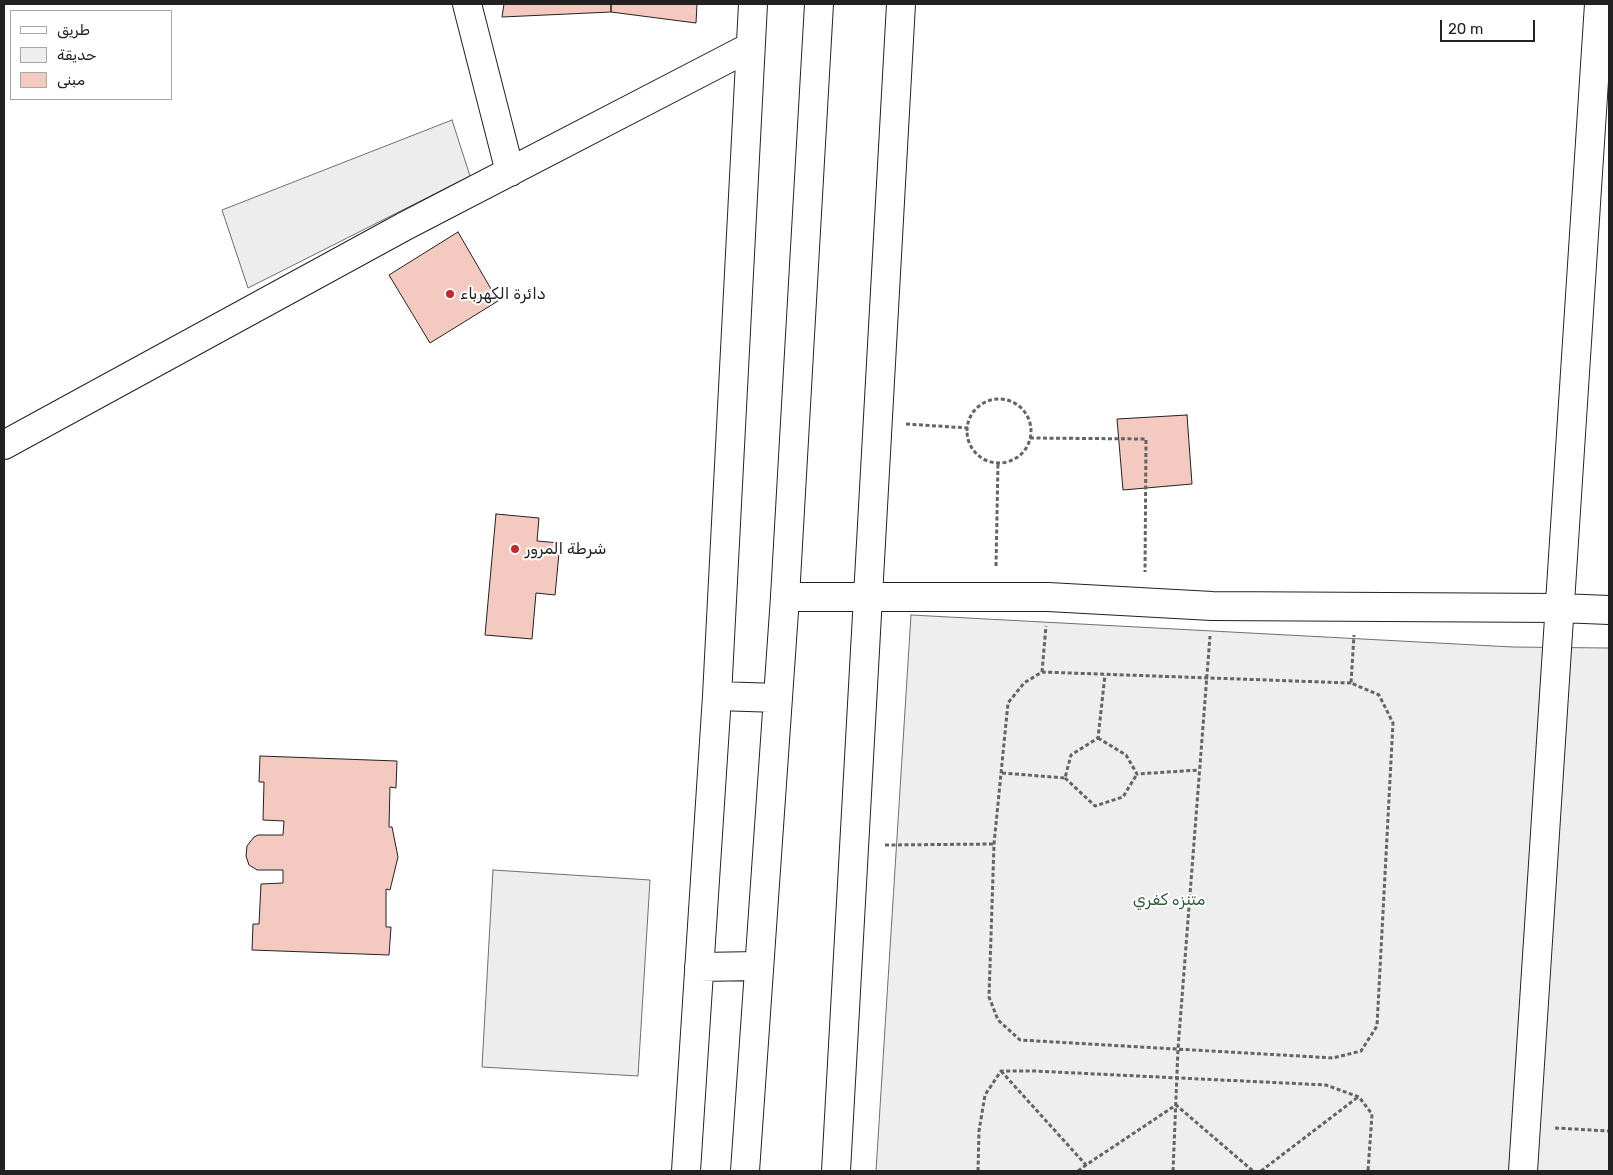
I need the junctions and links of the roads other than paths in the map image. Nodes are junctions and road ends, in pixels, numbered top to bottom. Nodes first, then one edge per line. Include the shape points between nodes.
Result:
1 (467, 4) edge
2 (752, 4) edge
3 (819, 4) edge
4 (901, 4) edge
5 (1599, 4) edge
6 (750, 48) junction
7 (510, 172) junction
8 (4, 445) edge
9 (785, 597) junction
10 (868, 597) junction
11 (1560, 608) junction
12 (1609, 610) edge
13 (717, 696) junction
14 (778, 698) junction
15 (759, 966) junction
16 (699, 967) junction
17 (686, 1171) edge
18 (745, 1171) edge
19 (836, 1171) edge
20 (1523, 1171) edge

1 - 7 street
2 - 6 street
3 - 9 street
4 - 10 street
5 - 11 street
6 - 7 street
6 - 13 street
7 - 8 street
9 - 10 street
9 - 14 street
10 - 11 street via 1048,597 1212,606
10 - 19 street
11 - 12 street
11 - 20 street
13 - 14 street
13 - 16 street
14 - 15 street
15 - 16 street
15 - 18 street
16 - 17 street

